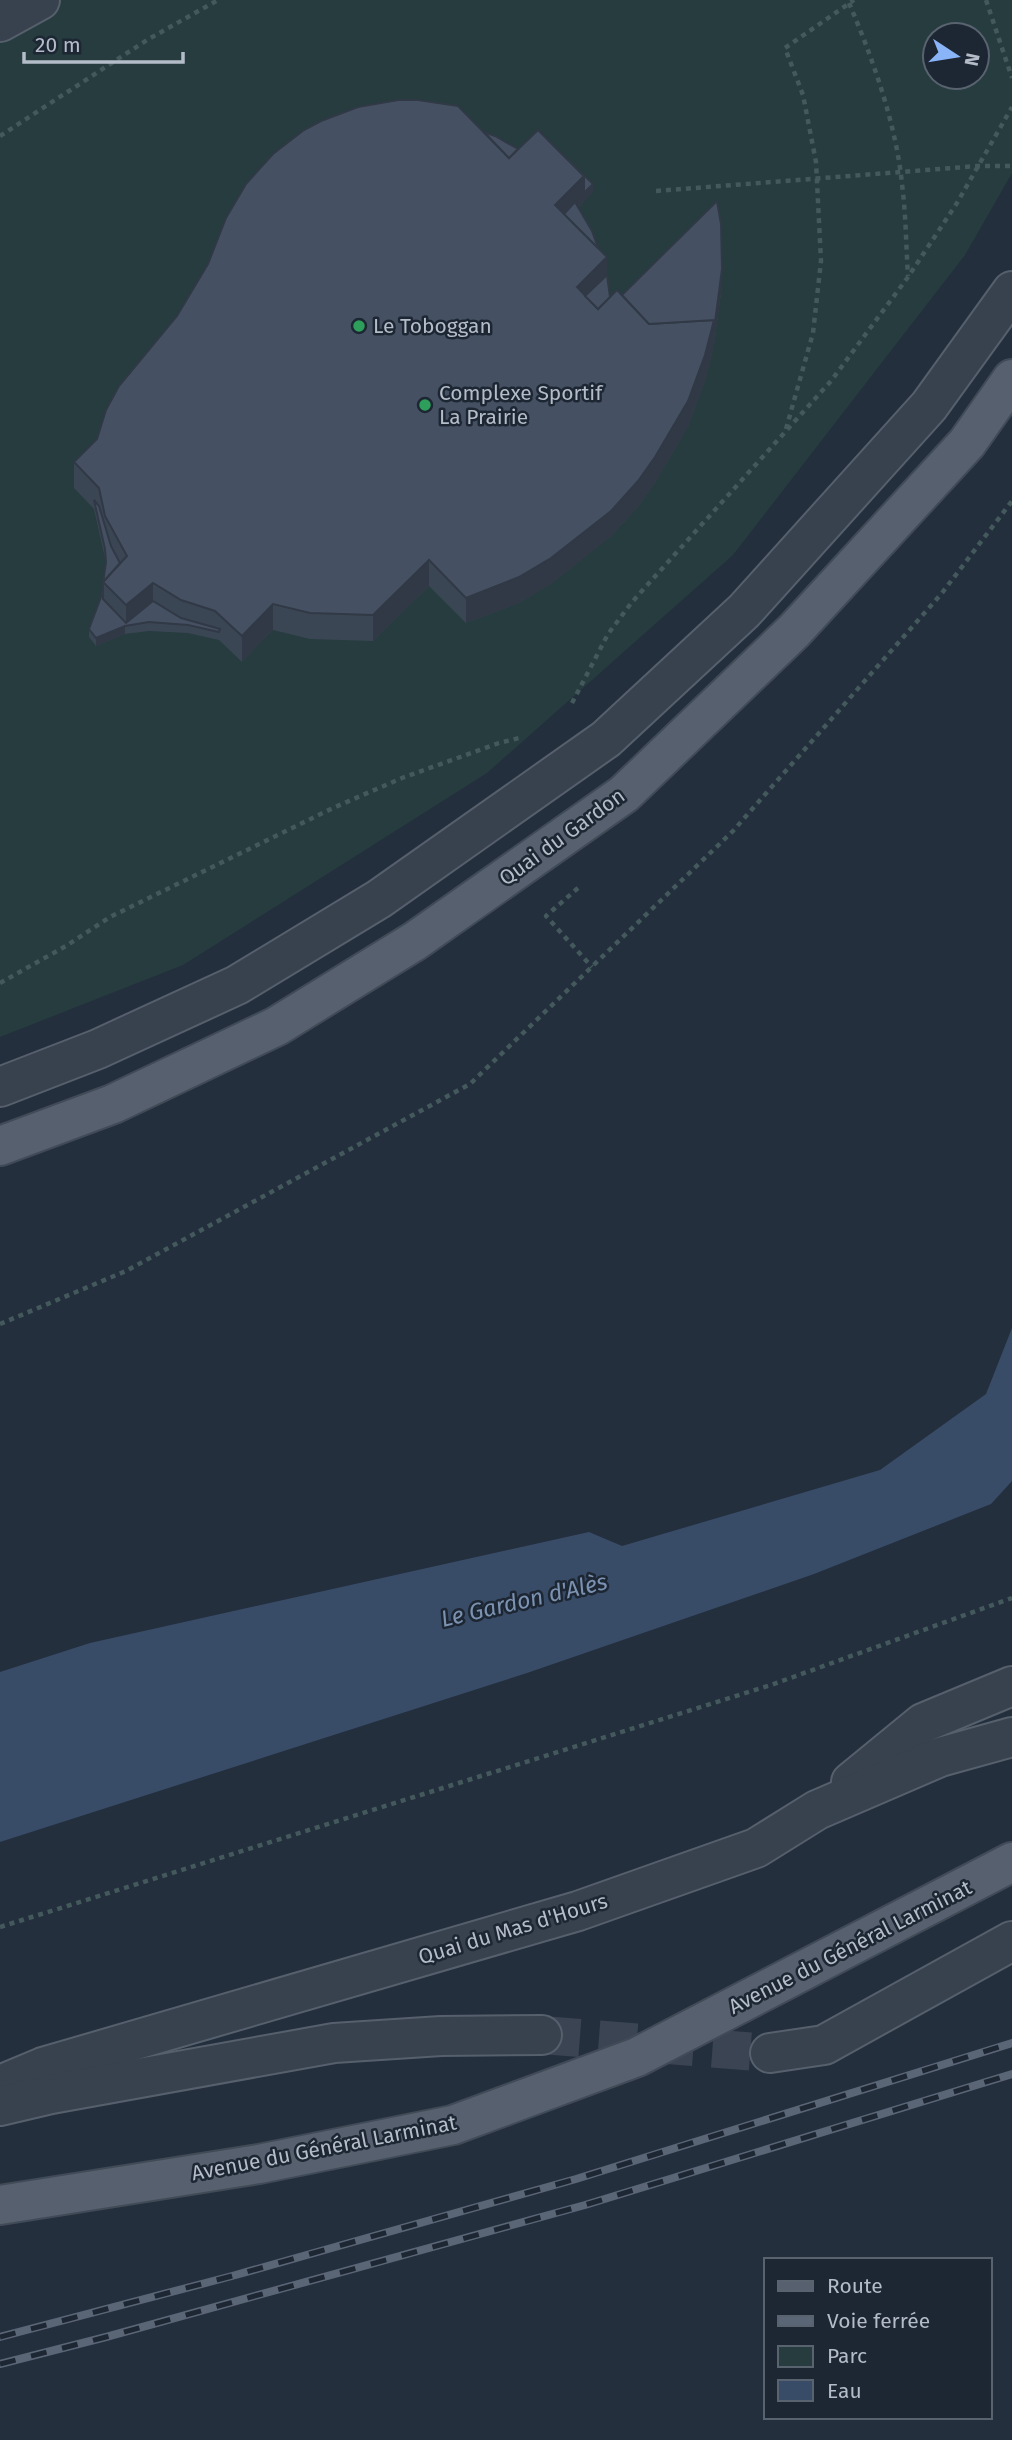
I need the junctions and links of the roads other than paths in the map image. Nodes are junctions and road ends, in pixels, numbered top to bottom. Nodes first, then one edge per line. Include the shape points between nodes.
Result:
1 (40, 0) edge
2 (0, 22) edge
3 (1012, 291) edge
4 (1012, 379) edge
5 (0, 1087) edge
6 (0, 1146) edge
7 (1012, 1686) edge
8 (1012, 1737) edge
9 (817, 1810) junction
10 (1012, 1862) edge
11 (1012, 1941) edge
12 (542, 2035) tunnel mouth
13 (770, 2053) tunnel mouth
14 (0, 2085) edge
15 (0, 2106) edge
16 (0, 2205) edge

1 - 2 street
3 - 5 street via 929,406 744,611 606,739 379,899 237,985 98,1049
4 - 6 main road, Quai du Gardon via 967,443 794,631 624,794 415,941 277,1026 113,1104
7 - 9 street via 923,1723
8 - 9 street, Quai du Mas d'Hours via 940,1757
9 - 14 street, Quai du Mas d'Hours via 756,1848 578,1911 43,2067
10 - 16 main road, Avenue du Général Larminat via 638,2057 453,2124 259,2164
11 - 13 street via 824,2045
12 - 15 street via 334,2043

